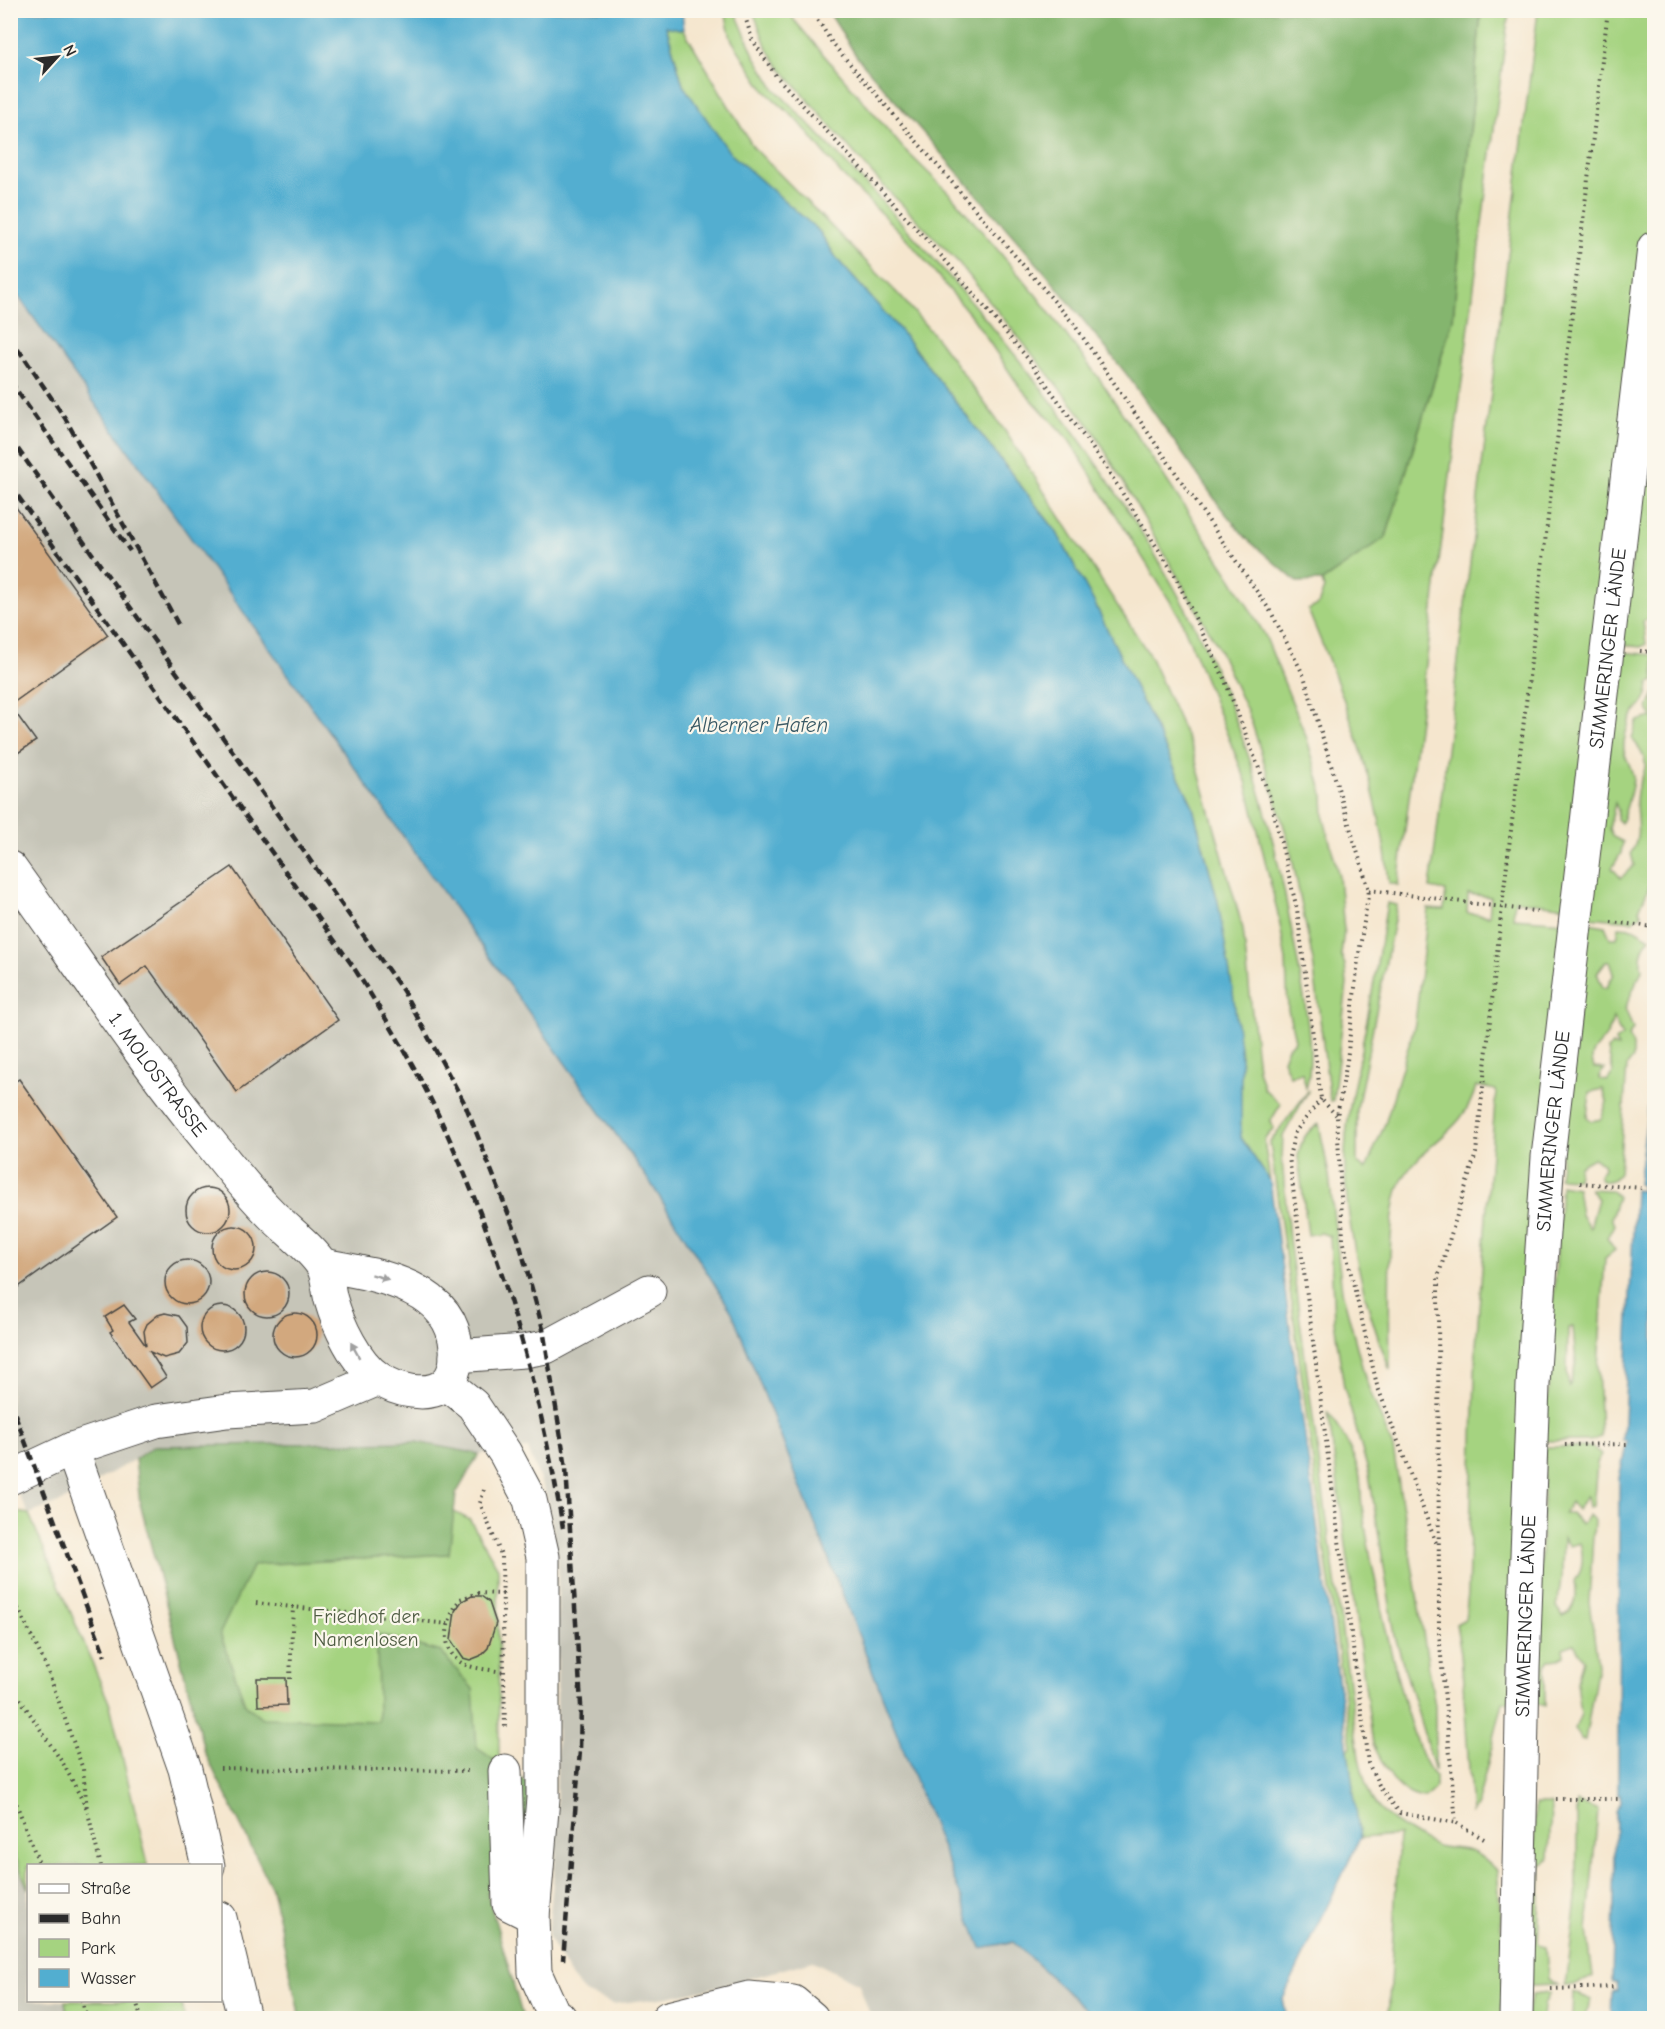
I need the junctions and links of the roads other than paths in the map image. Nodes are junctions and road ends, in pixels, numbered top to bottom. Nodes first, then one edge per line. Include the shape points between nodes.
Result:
1 (1654, 248) edge
2 (10, 868) edge
3 (322, 1265) junction
4 (649, 1291) dead end
5 (451, 1370) junction
6 (378, 1379) junction
7 (72, 1449) junction
8 (10, 1478) edge
9 (506, 1771) road end
10 (208, 1864) edge
11 (533, 1916) junction
12 (222, 1926) edge
13 (244, 2019) edge
14 (560, 2019) edge
15 (668, 2019) edge
16 (812, 2019) edge
17 (1516, 2019) edge

1 - 17 street, SIMMERINGER LÄNDE via 1548,1157 1533,1385
2 - 3 street, 1. MOLOSTRASSE via 180,1105 262,1205
3 -> 5 street via 371,1274 424,1295 446,1318 456,1342
6 -> 3 street via 361,1361 346,1334 332,1304
4 - 5 street via 546,1347
5 - 6 street via 426,1392 408,1391
5 - 11 street via 505,1453 530,1500 543,1557 543,1798
6 - 7 street via 315,1406 227,1411 156,1421
7 - 8 street
7 - 10 street via 185,1768
9 - 11 street via 509,1904
11 - 14 street via 536,1973 554,2015
12 - 13 street
15 - 16 street via 750,1998 793,2002

